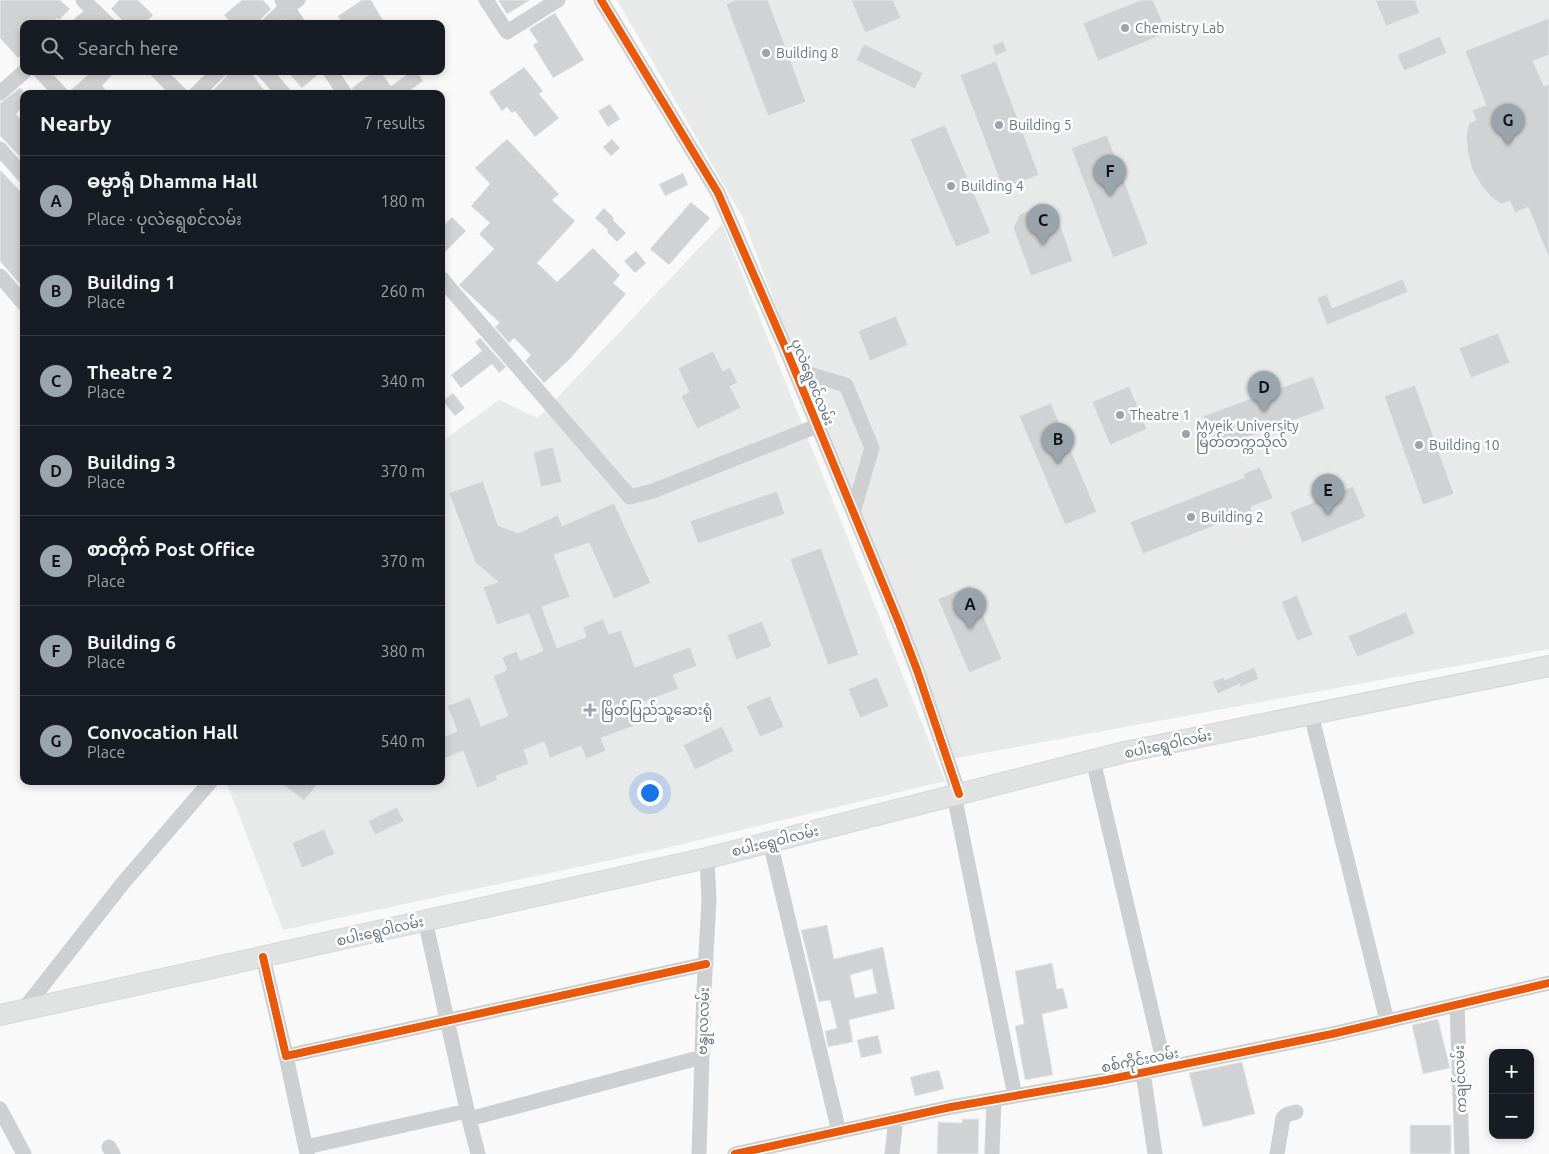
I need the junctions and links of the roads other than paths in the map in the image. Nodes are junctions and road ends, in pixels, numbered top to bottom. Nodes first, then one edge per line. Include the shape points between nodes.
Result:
1 (83, 0) edge
2 (486, 0) edge
3 (558, 0) edge
4 (601, 0) edge
5 (289, 2) edge
6 (95, 11) junction
7 (85, 20) edge
8 (104, 20) edge
9 (273, 20) edge
10 (296, 20) edge
11 (20, 75) edge
12 (44, 75) edge
13 (161, 75) edge
14 (215, 75) edge
15 (267, 75) edge
16 (333, 75) edge
17 (57, 90) edge
18 (176, 90) edge
19 (200, 90) edge
20 (281, 90) edge
21 (342, 90) edge
22 (0, 93) edge
23 (0, 149) edge
24 (20, 172) edge
25 (0, 276) edge
26 (445, 283) edge
27 (20, 299) edge
28 (795, 370) junction
29 (817, 426) junction
30 (853, 512) junction
31 (1549, 666) edge
32 (1312, 714) junction
33 (1093, 760) junction
34 (208, 785) edge
35 (956, 795) junction
36 (770, 842) junction
37 (708, 858) junction
38 (425, 920) junction
39 (263, 957) junction
40 (706, 964) junction
41 (1549, 983) edge
42 (1457, 1005) junction
43 (24, 1009) junction
44 (0, 1015) edge
45 (447, 1021) junction
46 (1387, 1021) junction
47 (286, 1056) junction
48 (702, 1057) junction
49 (1165, 1068) junction
50 (1143, 1072) junction
51 (1016, 1096) junction
52 (994, 1100) junction
53 (0, 1108) edge
54 (1296, 1112) dead end
55 (468, 1115) junction
56 (896, 1119) junction
57 (839, 1132) junction
58 (790, 1148) edge
59 (306, 1150) edge
60 (24, 1154) edge
61 (478, 1154) edge
62 (699, 1154) edge
63 (735, 1154) edge
64 (892, 1154) edge
65 (992, 1154) edge
66 (1155, 1154) edge
67 (1277, 1154) edge
68 (1462, 1154) edge

1 - 6 street
2 - 3 street via 507,32
4 - 28 street, ပုလဲရွေစင်လမ်း via 718,193
5 - 9 street
5 - 10 street
6 - 7 street
6 - 8 street
11 - 22 street
12 - 17 street
13 - 18 street
14 - 19 street
15 - 20 street
16 - 21 street
23 - 24 street
25 - 27 street
26 - 29 street via 630,497 653,492
28 - 29 street, ပုလဲရွေစင်လမ်း
28 - 30 street via 846,386 872,448
29 - 30 street, ပုလဲရွေစင်လမ်း
30 - 35 street, ပုလဲရွေစင်လမ်း via 917,670
31 - 32 main road, စပါးရွေဝါလမ်း
32 - 33 main road, စပါးရွေဝါလမ်း
32 - 46 street
33 - 35 main road, စပါးရွေဝါလမ်း
33 - 49 street
34 - 43 street via 123,883
35 - 36 main road, စပါးရွေဝါလမ်း
35 - 51 street, ပုလဲရွေစင်လမ်း
36 - 37 main road, စပါးရွေဝါလမ်း
36 - 57 street
37 - 38 main road, စပါးရွေဝါလမ်း
37 - 40 street, ဗန္ဓုလလမ်း
38 - 39 main road, စပါးရွေဝါလမ်း
38 - 45 street
39 - 43 main road, စပါးရွေဝါလမ်း
39 - 47 street
40 - 45 street
40 - 48 street, ဗန္ဓုလလမ်း
41 - 42 street, စစ်ကိုင်းလမ်း
42 - 46 street, စစ်ကိုင်းလမ်း
42 - 68 street, ကချင်လမ်း
43 - 44 main road, စပါးရွေဝါလမ်း
45 - 47 street
45 - 55 street
46 - 49 street, စစ်ကိုင်းလမ်း
47 - 59 street
48 - 55 street
48 - 62 street, ဗန္ဓုလလမ်း
49 - 50 street, စစ်ကိုင်းလမ်း
50 - 51 street, စစ်ကိုင်းလမ်း
50 - 66 street
51 - 52 street, စစ်ကိုင်းလမ်း
52 - 56 street, စစ်ကိုင်းလမ်း
52 - 65 street
53 - 60 street
54 - 67 street via 1283,1118
55 - 59 street
55 - 61 street
56 - 57 street, စစ်ကိုင်းလမ်း
56 - 64 street
57 - 58 street, စစ်ကိုင်းလမ်း
58 - 63 street, စစ်ကိုင်းလမ်း

